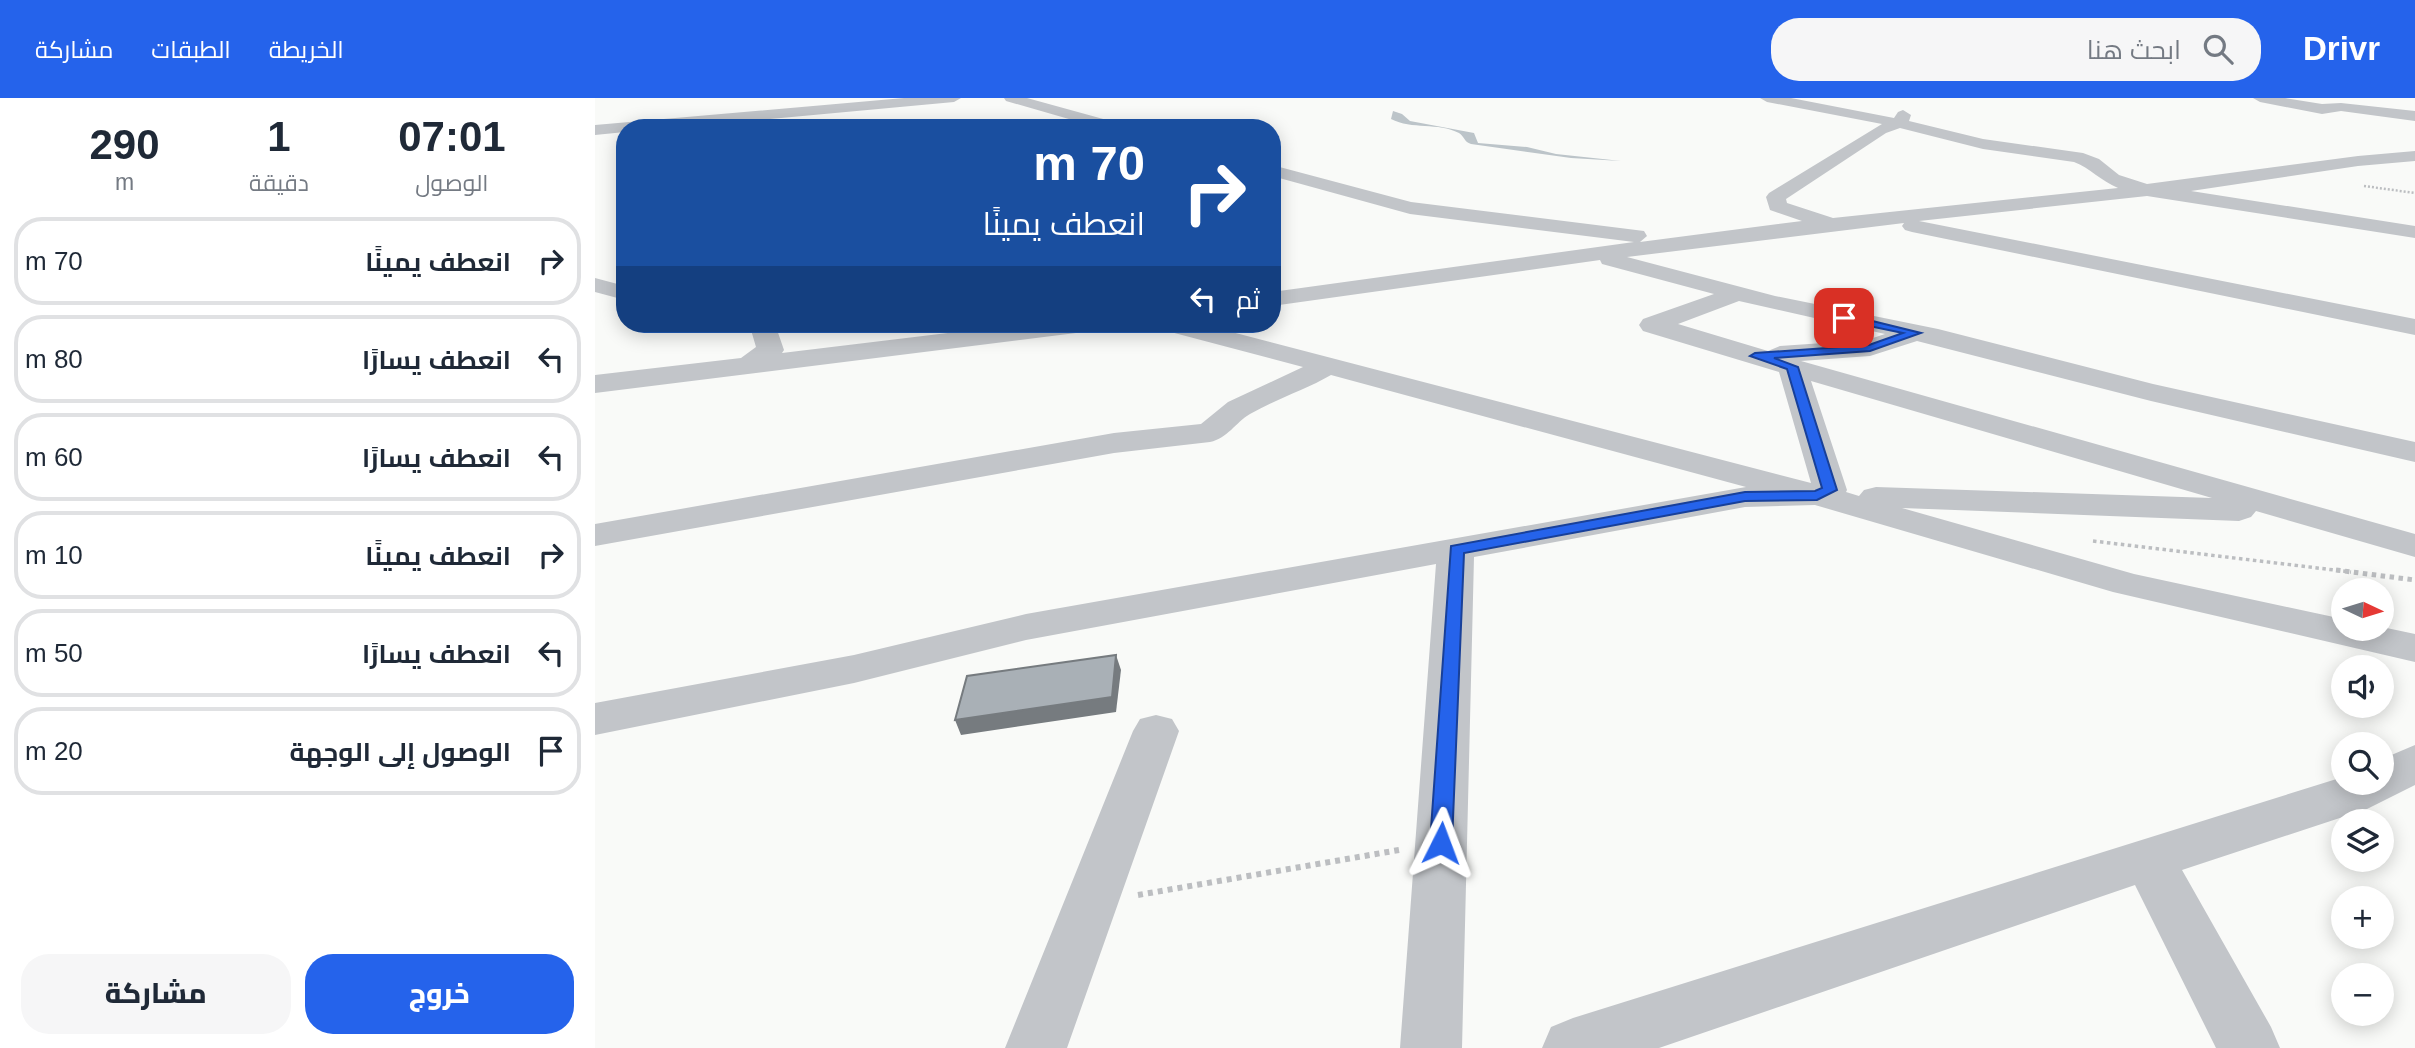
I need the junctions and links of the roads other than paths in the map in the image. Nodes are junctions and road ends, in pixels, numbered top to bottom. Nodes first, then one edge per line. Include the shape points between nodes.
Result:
1 (954, 98) edge
2 (1011, 98) edge
3 (1767, 98) edge
4 (1899, 98) edge
5 (2260, 98) edge
6 (750, 102) dead end
7 (619, 112) dead end
8 (762, 115) junction
9 (2415, 116) edge
10 (639, 119) edge
11 (725, 119) edge
12 (1087, 119) edge
13 (1900, 123) junction
14 (616, 129) edge
15 (595, 130) edge
16 (2415, 156) edge
17 (1281, 172) edge
18 (2139, 189) junction
19 (1879, 219) junction
20 (1830, 224) junction
21 (2415, 232) edge
22 (1687, 242) junction
23 (1594, 255) junction
24 (595, 285) edge
25 (1725, 290) junction
26 (616, 291) edge
27 (1281, 298) edge
28 (2415, 327) edge
29 (765, 333) edge
30 (1010, 333) edge
31 (1206, 333) edge
32 (1915, 333) junction
33 (1755, 356) junction
34 (749, 365) junction
35 (1327, 365) junction
36 (1793, 367) junction
37 (595, 384) edge
38 (2415, 452) edge
39 (1817, 495) junction
40 (2297, 512) junction
41 (595, 535) edge
42 (2410, 540) edge
43 (1456, 550) junction
44 (2415, 648) edge
45 (595, 719) edge
46 (1156, 731) dead end
47 (2415, 763) edge
48 (2394, 774) edge
49 (2351, 795) edge
50 (2149, 859) junction
51 (1036, 1048) edge
52 (1431, 1048) edge
53 (1573, 1048) edge
54 (2249, 1048) edge

1 - 8 street
2 - 12 street
3 - 13 street
4 - 13 street via 1908,104
5 - 9 street via 2322,109
6 - 8 street via 769,110
7 - 10 street
8 - 11 street
13 - 18 street via 1983,144 2077,157
13 - 20 street via 1880,130 1776,197 1777,206
14 - 15 street
16 - 18 street
17 - 22 street via 1410,208
18 - 19 street
18 - 21 street
19 - 20 street
19 - 28 street
20 - 22 street
22 - 23 street
23 - 25 street
23 - 27 street
24 - 26 street
25 - 32 street
25 - 33 street via 1730,297 1652,325
29 - 34 street via 770,350
30 - 34 street
31 - 35 street
32 - 33 street via 1870,348
32 - 38 street
33 - 36 street
34 - 37 street
35 - 39 street
35 - 41 street via 1239,408 1210,433 1114,443
36 - 39 street via 1830,490
36 - 40 street
39 - 40 street
39 - 43 street via 1745,497
39 - 44 street via 2127,584
40 - 42 street
43 - 45 street via 1026,627 854,669
43 - 52 street
46 - 51 street
47 - 48 street
49 - 50 street
50 - 53 street
50 - 54 street

